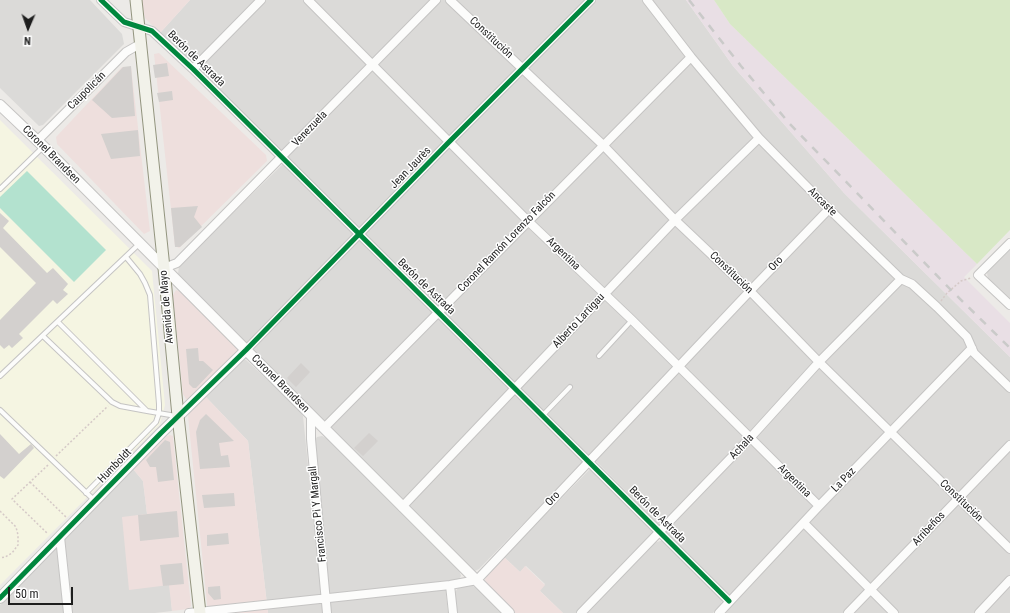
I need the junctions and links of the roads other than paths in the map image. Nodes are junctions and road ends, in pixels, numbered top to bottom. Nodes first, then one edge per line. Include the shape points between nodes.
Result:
1 (101, 0) edge
2 (136, 0) edge
3 (261, 0) edge
4 (308, 0) edge
5 (436, 0) edge
6 (450, 0) edge
7 (591, 0) edge
8 (647, 0) edge
9 (138, 27) junction
10 (140, 44) junction
11 (691, 57) junction
12 (372, 65) junction
13 (193, 69) junction
14 (524, 69) junction
15 (0, 105) edge
16 (759, 138) junction
17 (449, 142) junction
18 (40, 143) junction
19 (603, 146) junction
20 (281, 158) junction
21 (0, 189) edge
22 (829, 209) junction
23 (675, 220) junction
24 (528, 221) junction
25 (359, 235) junction
26 (140, 243) junction
27 (1010, 243) edge
28 (126, 257) junction
29 (164, 268) junction
30 (901, 279) junction
31 (750, 290) junction
32 (604, 293) junction
33 (1010, 306) edge
34 (438, 313) junction
35 (632, 320) junction
36 (58, 322) junction
37 (43, 336) junction
38 (972, 348) junction
39 (246, 350) junction
40 (599, 356) dead end
41 (819, 362) junction
42 (678, 366) junction
43 (0, 376) edge
44 (570, 387) dead end
45 (515, 388) junction
46 (1010, 388) edge
47 (0, 410) edge
48 (147, 411) junction
49 (161, 414) junction
50 (311, 415) junction
51 (543, 415) junction
52 (178, 416) junction
53 (324, 428) junction
54 (891, 432) junction
55 (751, 437) junction
56 (1010, 445) edge
57 (589, 461) junction
58 (86, 493) junction
59 (958, 498) junction
60 (95, 502) junction
61 (402, 506) junction
62 (820, 506) junction
63 (804, 523) junction
64 (660, 532) junction
65 (58, 539) junction
66 (1010, 549) edge
67 (476, 580) junction
68 (1010, 580) edge
69 (450, 585) junction
70 (871, 590) junction
71 (0, 598) edge
72 (326, 599) junction
73 (729, 601) junction
74 (68, 613) edge
75 (196, 613) edge
76 (327, 613) edge
77 (453, 613) edge
78 (509, 613) edge
79 (581, 613) edge
80 (719, 613) edge
81 (848, 613) edge
82 (894, 613) edge
83 (979, 613) edge

1 - 9 street, Berón de Astrada via 124,22
2 - 9 main road, Avenida de Mayo
3 - 13 street
4 - 12 street, Argentina
5 - 12 street, Venezuela
6 - 14 street, Constitución
7 - 14 street, Jean Jaurès
8 - 11 street, Ancaste
9 - 10 main road, Avenida de Mayo
9 - 13 street, Berón de Astrada via 152,31
10 - 18 street, Caupolicán via 126,52
10 - 29 main road, Avenida de Mayo
11 - 16 street, Ancaste
11 - 19 street, Coronel Ramón Lorenzo Falcón
12 - 17 street, Argentina
12 - 20 street, Venezuela
13 - 20 street, Berón de Astrada
14 - 17 street, Jean Jaurès
14 - 19 street, Constitución
15 - 18 street, Coronel Brandsen
16 - 22 street, Ancaste
16 - 23 street, Alberto Lartigau
17 - 24 street, Argentina
17 - 25 street, Jean Jaurès
18 - 21 lane
18 - 26 street, Coronel Brandsen
19 - 23 street, Constitución
19 - 24 street, Coronel Ramón Lorenzo Falcón
20 - 25 street, Berón de Astrada
20 - 29 street, Venezuela via 177,263
22 - 30 street, Ancaste
22 - 31 street, Oro
23 - 31 street, Constitución
23 - 32 street, Alberto Lartigau
24 - 32 street, Argentina
24 - 34 street, Coronel Ramón Lorenzo Falcón
25 - 34 street, Berón de Astrada
25 - 39 street, Jean Jaurès
26 - 28 lane
26 - 29 street, Coronel Brandsen
27 - 33 street via 978,275
28 - 36 lane
28 - 49 lane via 140,274 150,295
29 - 39 street, Coronel Brandsen
29 - 52 main road, Avenida de Mayo
30 - 38 street, Ancaste via 912,284 937,307 967,337
30 - 41 street, Achala
31 - 41 street, Constitución
31 - 42 street, Oro
32 - 35 street, Argentina
32 - 45 street, Alberto Lartigau
34 - 45 street, Berón de Astrada
34 - 53 street, Coronel Ramón Lorenzo Falcón
35 - 40 lane
35 - 42 street, Argentina
36 - 37 lane
36 - 48 lane
37 - 43 lane
37 - 48 lane via 112,402
38 - 46 street, Ancaste
38 - 54 street, La Paz
39 - 50 street, Coronel Brandsen
39 - 52 street, Humboldt
41 - 54 street, Constitución
41 - 55 street, Achala
42 - 55 street, Argentina
42 - 57 street, Oro
44 - 51 lane
45 - 51 street, Berón de Astrada
45 - 61 street, Alberto Lartigau
47 - 58 lane
48 - 49 lane
49 - 52 lane
49 - 58 lane
50 - 53 street, Coronel Brandsen
50 - 72 street, Francisco Pi Y Margall via 310,439
51 - 57 street, Berón de Astrada
52 - 60 street, Humboldt
52 - 75 main road, Avenida de Mayo
53 - 61 street, Coronel Brandsen
54 - 59 street, Constitución
54 - 62 street, La Paz
55 - 62 street, Argentina
55 - 64 street, Achala
56 - 59 street, Arribeños
57 - 64 street, Berón de Astrada
57 - 67 street, Oro
58 - 60 lane
59 - 66 street, Constitución
59 - 70 street, Arribeños
60 - 65 street, Humboldt
61 - 67 street, Coronel Brandsen
62 - 63 street, La Paz
63 - 70 street
63 - 73 street, La Paz
64 - 73 street, Berón de Astrada
64 - 79 street, Achala
65 - 71 street, Humboldt
65 - 74 street
67 - 69 street
67 - 78 street, Coronel Brandsen
68 - 83 street
69 - 72 street
69 - 77 street
70 - 81 street, Arribeños
70 - 82 street
72 - 75 street
72 - 76 street, Francisco Pi Y Margall
73 - 80 street, La Paz

